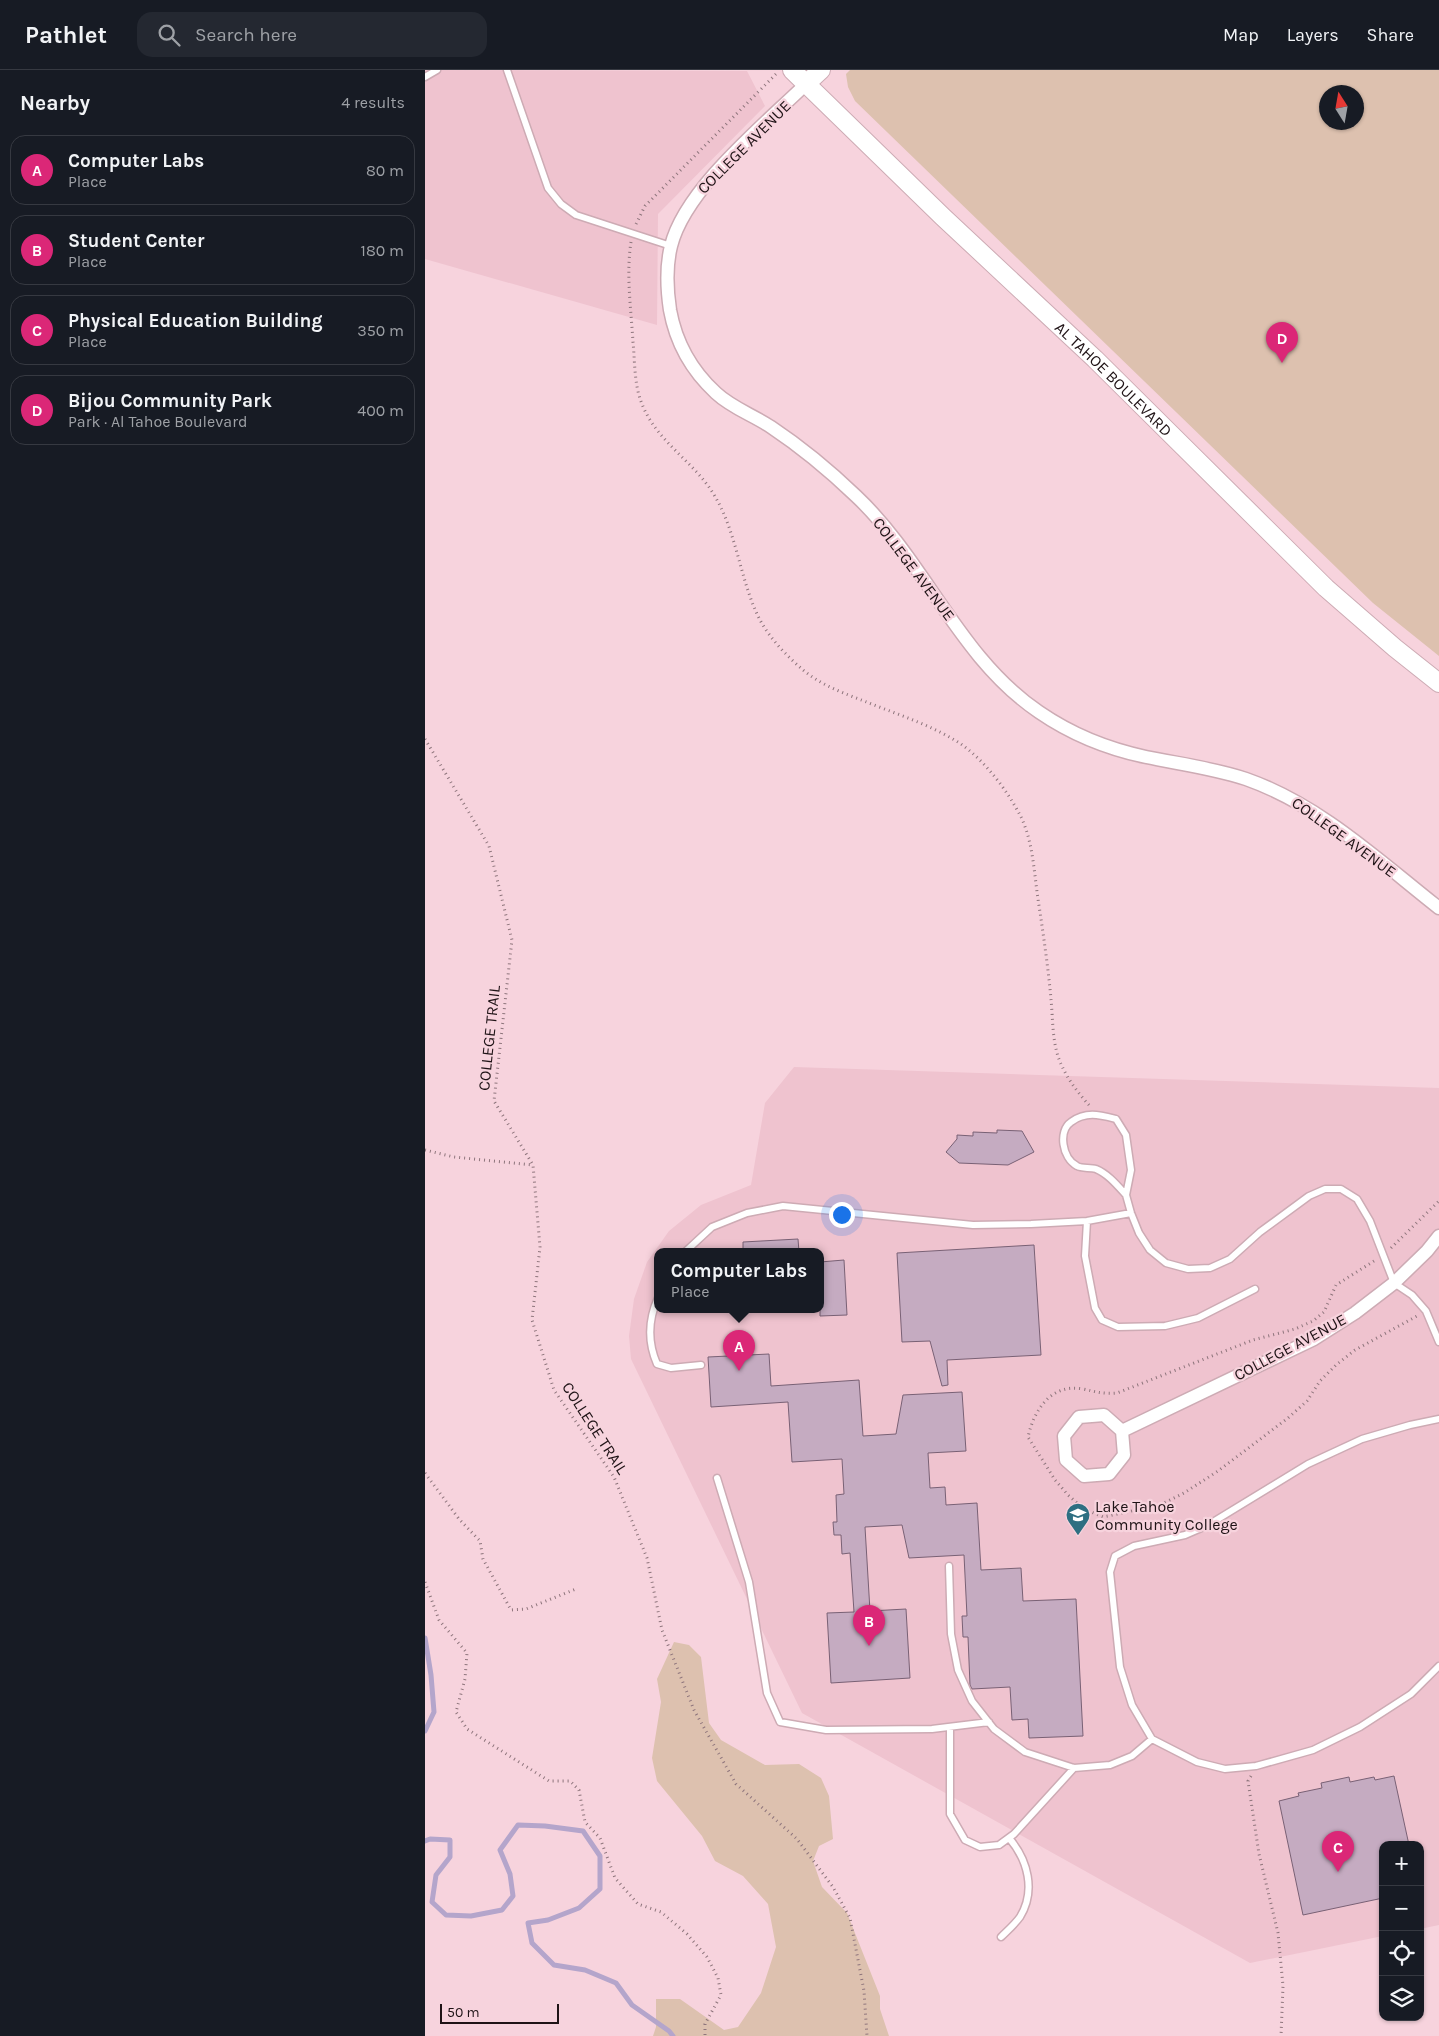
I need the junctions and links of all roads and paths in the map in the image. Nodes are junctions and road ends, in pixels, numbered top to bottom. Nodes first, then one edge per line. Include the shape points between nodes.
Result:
1 (437, 70) edge
2 (507, 70) edge
3 (780, 70) edge
4 (792, 70) edge
5 (821, 70) edge
6 (425, 77) edge
7 (807, 84) junction
8 (633, 234) junction
9 (671, 246) junction
10 (1439, 683) edge
11 (425, 739) edge
12 (1439, 908) edge
13 (1096, 1114) junction
14 (425, 1150) edge
15 (533, 1166) junction
16 (1126, 1195) junction
17 (1131, 1214) junction
18 (1087, 1220) junction
19 (1439, 1236) edge
20 (689, 1248) edge
21 (1393, 1283) junction
22 (1255, 1289) dead end
23 (654, 1313) edge
24 (1439, 1342) edge
25 (701, 1365) dead end
26 (1439, 1419) edge
27 (1122, 1431) junction
28 (425, 1473) edge
29 (717, 1478) dead end
30 (949, 1566) dead end
31 (425, 1582) edge
32 (576, 1590) dead end
33 (1439, 1666) edge
34 (989, 1722) junction
35 (951, 1727) junction
36 (1152, 1739) junction
37 (1256, 1766) junction
38 (1074, 1768) junction
39 (1009, 1838) junction
40 (1001, 1937) dead end
41 (705, 2036) edge
42 (867, 2036) edge
43 (1281, 2036) edge

1 - 6 lane
2 - 8 lane via 548,188 561,204 577,215
3 - 8 path via 645,206
4 - 7 main road, AL TAHOE BOULEVARD
5 - 7 main road
7 - 9 street, COLLEGE AVENUE via 728,160 694,198
7 - 10 main road, AL TAHOE BOULEVARD via 1095,359 1326,588
8 - 9 lane
8 - 13 path via 629,283 636,379 641,403 651,424 695,469 712,492 739,553 759,619 777,644 805,671 833,689 933,729 960,744 983,763 1022,818 1031,851 1056,1047 1061,1066
9 - 12 street, COLLEGE AVENUE via 668,298 673,325 681,351 698,374 717,395 797,446 858,498 893,539 985,665 1009,690 1069,731 1105,746 1144,757 1217,769 1282,793 1347,834
11 - 15 path, COLLEGE TRAIL via 489,846 512,940 494,1101
13 - 16 lane via 1116,1119 1126,1135 1131,1170
13 - 16 lane via 1079,1117 1069,1123 1063,1138 1067,1155 1076,1166 1096,1169 1111,1179
14 - 15 path via 454,1157
15 - 42 path, COLLEGE TRAIL via 540,1247 532,1320 554,1390 614,1477 647,1558 662,1630 693,1710 736,1784 797,1839 833,1887 850,1918 864,1992
16 - 17 lane
17 - 18 lane
17 - 21 lane via 1149,1250 1166,1263 1189,1269 1211,1268 1230,1259 1309,1196 1325,1189 1341,1189 1357,1199 1370,1221
18 - 20 lane via 973,1225 783,1206 747,1213 713,1227
18 - 22 lane via 1085,1256 1095,1308 1102,1320 1118,1327 1165,1326 1198,1318
19 - 21 street, COLLEGE AVENUE
21 - 24 lane via 1412,1295 1426,1311
21 - 27 street, COLLEGE AVENUE via 1355,1313 1313,1339
23 - 25 lane via 649,1332 651,1351 657,1364 671,1368
26 - 36 lane via 1362,1439 1308,1464 1208,1525 1185,1535 1134,1546 1115,1556 1110,1572 1120,1667 1132,1705
27 - 27 street via 1104,1415 1079,1417 1064,1436 1066,1460 1084,1476 1109,1474 1124,1456
28 - 32 path via 459,1519 481,1541 483,1560 511,1610 526,1609
29 - 35 lane via 749,1582 767,1693 780,1722 826,1730
30 - 34 lane via 951,1634 958,1670 972,1702
31 - 41 path via 439,1620 467,1653 465,1678 456,1712 467,1729 549,1781 571,1781 579,1790 585,1822 600,1838 615,1878 638,1904 661,1912 707,1957 718,1978 721,1995 705,2024
33 - 37 lane via 1411,1694 1360,1727 1313,1750
34 - 35 lane
34 - 38 lane via 1025,1752
35 - 39 lane via 950,1814 957,1829 965,1840 980,1846 999,1845
36 - 37 lane via 1197,1762 1225,1769
36 - 38 lane via 1132,1756 1110,1765
37 - 43 path via 1248,1781 1259,1854 1278,1934 1283,1986
38 - 39 lane
39 - 40 lane via 1019,1850 1029,1886 1019,1917

